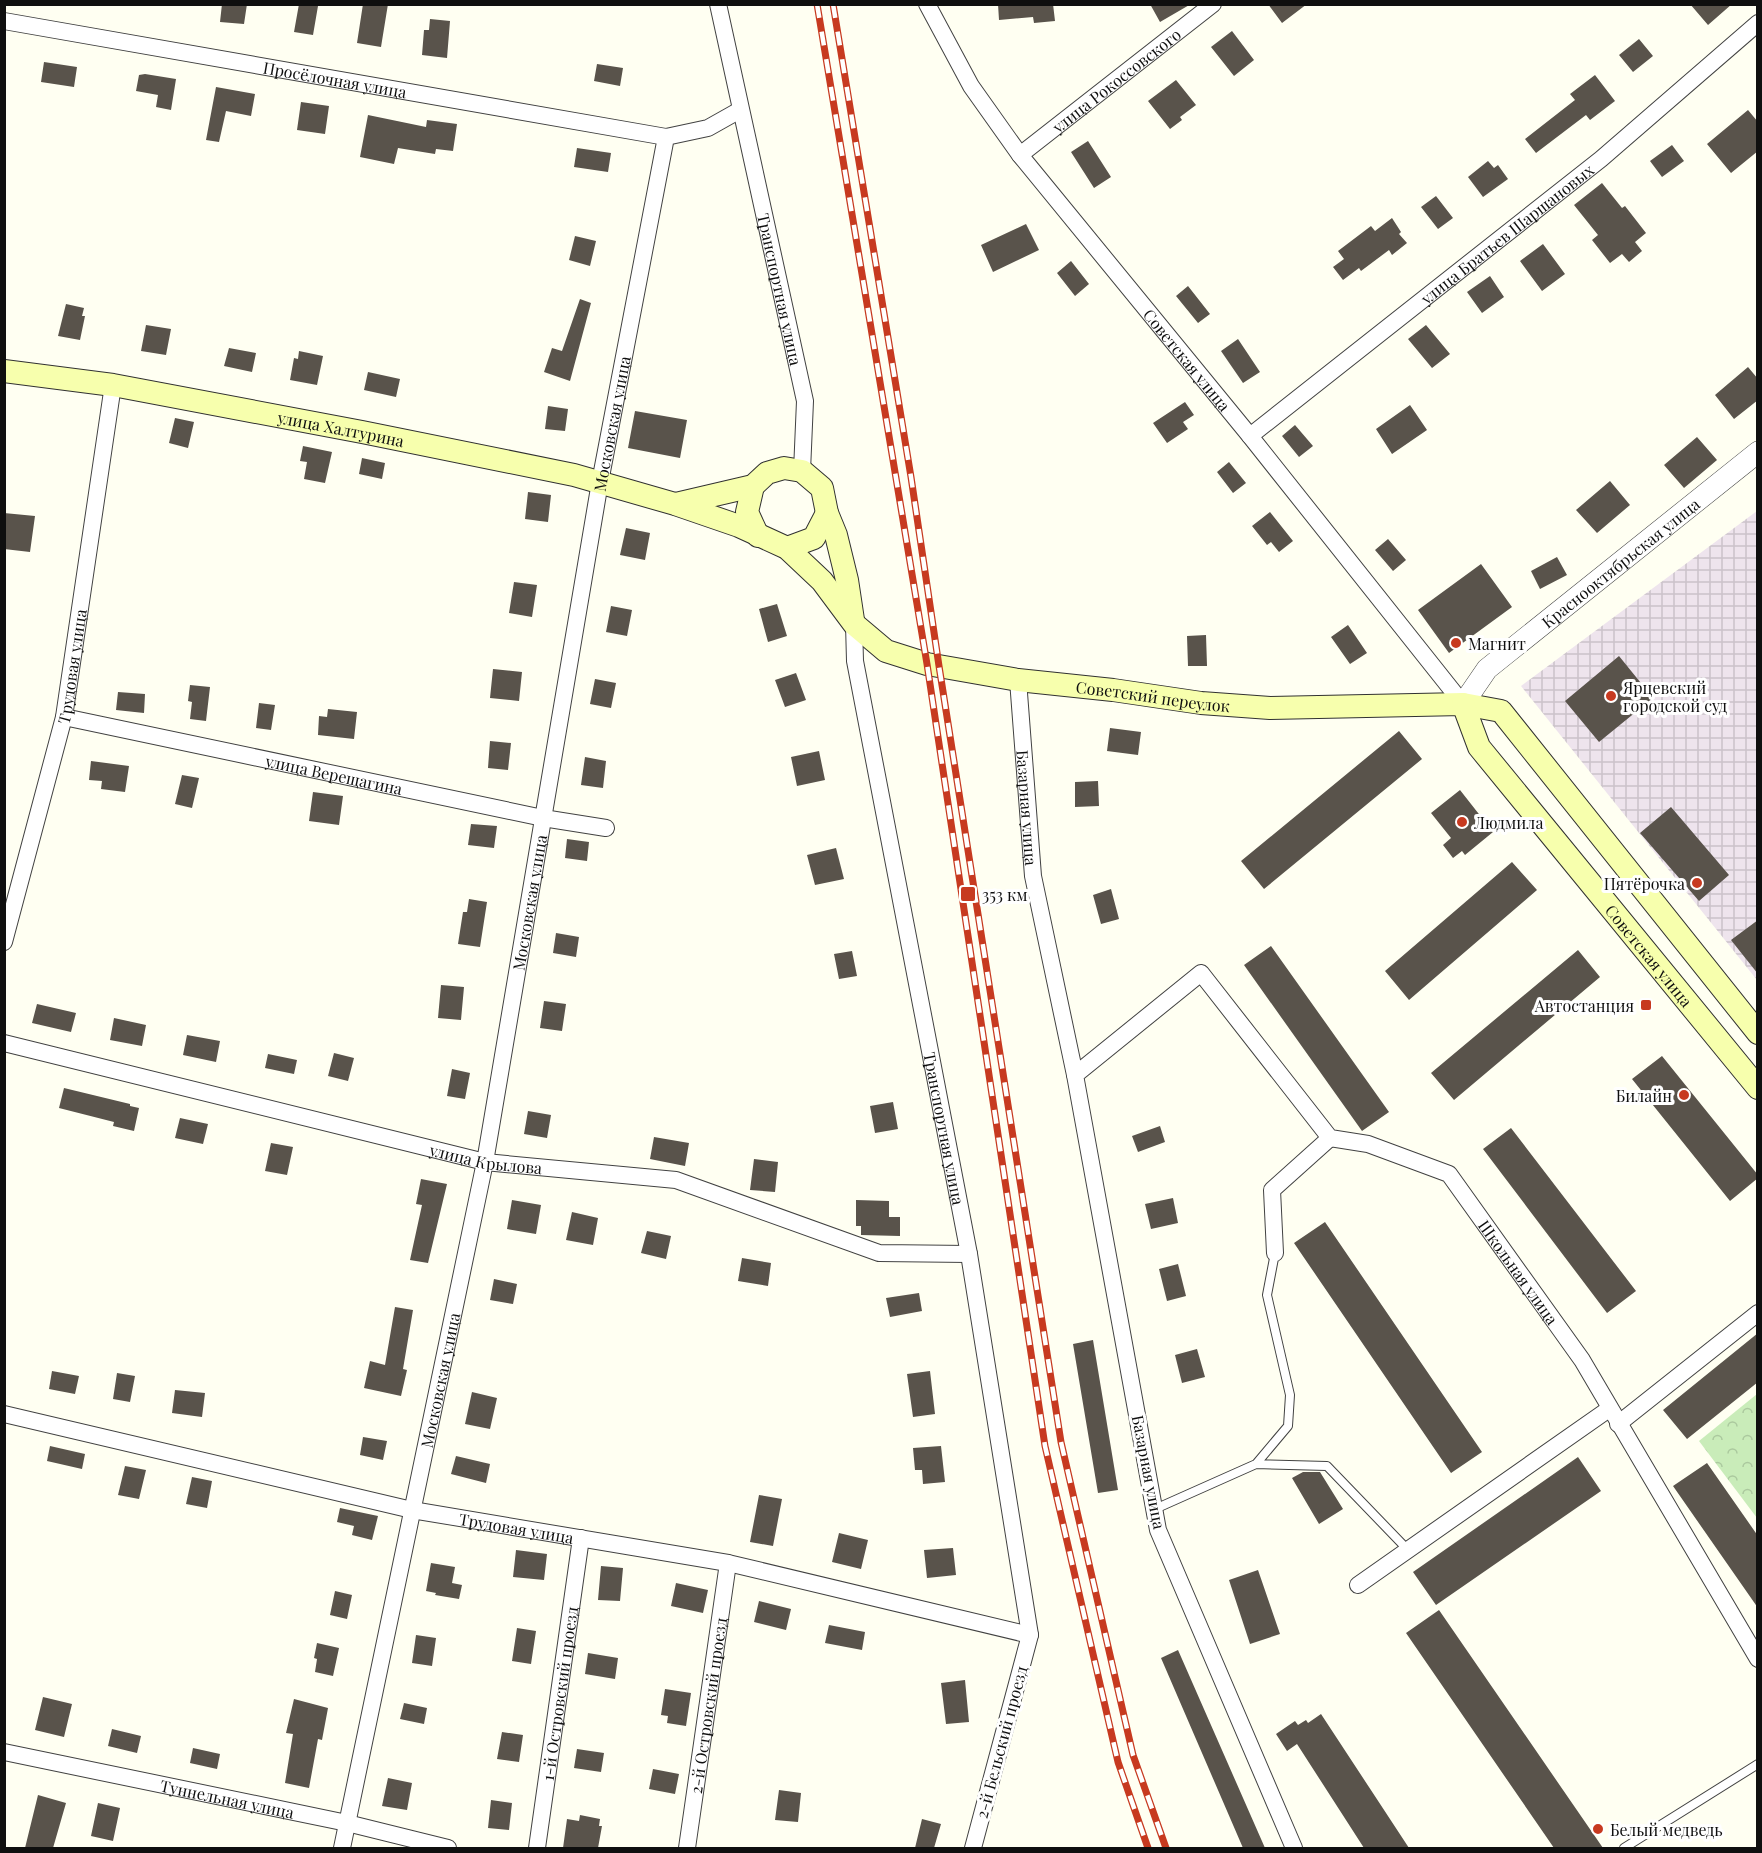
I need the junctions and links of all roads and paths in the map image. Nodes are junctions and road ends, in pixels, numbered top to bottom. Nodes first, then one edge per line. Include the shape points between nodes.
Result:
1 (718, 4) edge
2 (927, 4) edge
3 (1213, 4) edge
4 (4, 21) edge
5 (1758, 23) edge
6 (740, 110) junction
7 (666, 137) junction
8 (1020, 155) junction
9 (4, 371) edge
10 (112, 385) junction
11 (1250, 436) junction
12 (1758, 452) edge
13 (802, 471) junction
14 (600, 482) junction
15 (753, 486) junction
16 (675, 504) junction
17 (827, 513) junction
18 (758, 536) junction
19 (787, 548) junction
20 (854, 624) junction
21 (1018, 680) junction
22 (1463, 704) junction
23 (64, 717) junction
24 (543, 818) junction
25 (606, 828) dead end
26 (4, 942) edge
27 (1758, 1033) edge
28 (4, 1043) edge
29 (1075, 1075) junction
30 (1758, 1088) edge
31 (1330, 1138) junction
32 (485, 1162) junction
33 (969, 1254) junction
34 (1275, 1254) joint
35 (1758, 1313) edge
36 (1609, 1409) junction
37 (4, 1414) edge
38 (1618, 1424) junction
39 (1256, 1464) junction
40 (1155, 1509) junction
41 (412, 1510) junction
42 (581, 1538) junction
43 (1408, 1550) junction
44 (728, 1563) junction
45 (1358, 1585) dead end
46 (1030, 1635) junction
47 (1758, 1659) edge
48 (4, 1752) edge
49 (1758, 1764) edge
50 (347, 1823) junction
51 (342, 1848) edge
52 (448, 1848) edge
53 (537, 1848) edge
54 (687, 1848) edge
55 (973, 1848) edge
56 (1294, 1848) edge
57 (1624, 1848) edge

1 - 6 street
2 - 8 street, Советская улица via 970,86
3 - 8 street, улица Рокоссовского
4 - 7 street, Просёлочная улица
5 - 11 street, улица Братьев Шаршановых via 1600,159
6 - 7 street via 708,128
6 - 13 street, Транспортная улица via 805,401
7 - 14 street, Московская улица
8 - 11 street, Советская улица
9 - 10 main road, улица Халтурина
10 - 14 main road, улица Халтурина
10 - 23 street, Трудовая улица
11 - 22 street, Советская улица
12 - 22 street, Краснооктябрьская улица via 1487,669
13 - 15 main road via 784,468 766,474
13 - 17 main road via 822,488
14 - 16 main road, улица Халтурина
14 - 24 street, Московская улица
15 - 16 main road
15 - 18 main road via 747,512
16 - 18 main road, улица Халтурина
17 - 19 main road via 814,538
17 - 20 main road via 847,580
18 - 19 main road
19 - 20 main road, Советский переулок via 822,581
20 - 21 main road, Советский переулок via 886,651 927,664
20 - 33 street, Транспортная улица via 855,661
21 - 22 main road, Советский переулок via 1270,708
21 - 29 street, Базарная улица via 1033,876
22 - 27 main road via 1501,711
22 - 30 main road, Советская улица via 1479,747
23 - 24 street, улица Верещагина
23 - 26 street, Трудовая улица
24 - 25 street, улица Верещагина
24 - 32 street, Московская улица
28 - 32 street, улица Крылова
29 - 31 street via 1201,973
29 - 40 street, Базарная улица
31 - 34 street via 1272,1190
31 - 36 street, Школьная улица via 1368,1144 1449,1174 1582,1360
32 - 33 street, улица Крылова via 675,1180 879,1253
32 - 41 street, Московская улица
33 - 46 street, Транспортная улица
34 - 39 lane via 1267,1295 1290,1395 1288,1426
35 - 38 street
36 - 38 street, Школьная улица
36 - 43 street
37 - 41 street, Трудовая улица
38 - 47 street, Школьная улица
39 - 40 lane
39 - 43 lane via 1327,1466
40 - 56 street, Базарная улица via 1158,1530
41 - 42 street, Трудовая улица
41 - 50 street, Московская улица
42 - 44 street, Трудовая улица
42 - 53 street, 1-й Островский проезд
43 - 45 street
44 - 46 street, Трудовая улица
44 - 54 street, 2-й Островский проезд
46 - 55 street, 2-й Бельский проезд
48 - 50 street, Туннельная улица
49 - 57 lane
50 - 51 street, Московская улица
50 - 52 street, Туннельная улица

